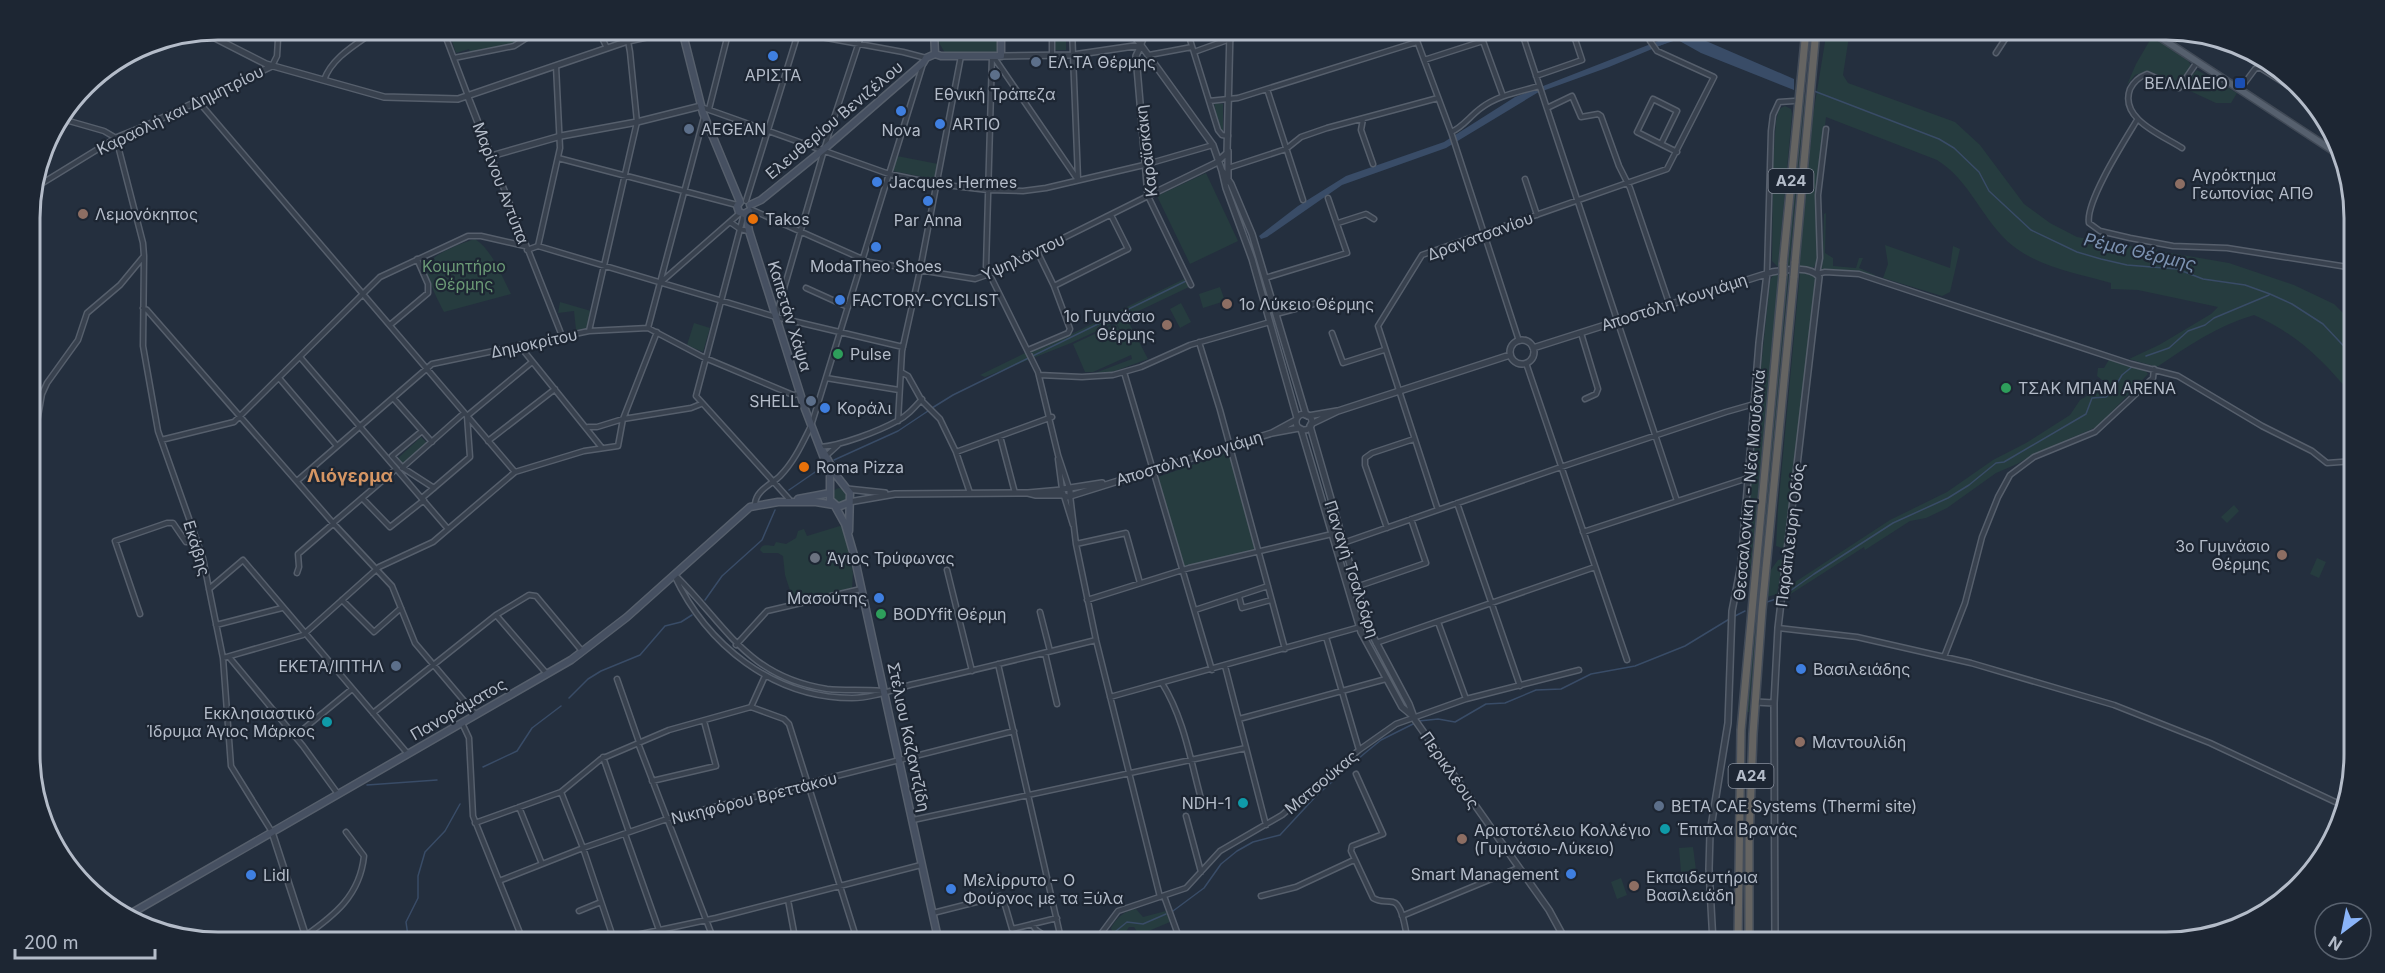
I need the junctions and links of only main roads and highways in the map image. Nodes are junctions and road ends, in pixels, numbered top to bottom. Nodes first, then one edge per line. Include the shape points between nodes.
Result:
1 (1805, 40) edge
2 (1816, 40) edge
3 (2163, 40) edge
4 (683, 41) edge
5 (934, 41) edge
6 (1001, 41) tunnel mouth
7 (935, 54) junction
8 (2330, 149) edge
9 (744, 208) junction
10 (828, 462) junction
11 (846, 488) junction
12 (830, 492) junction
13 (778, 502) junction
14 (849, 502) junction
15 (834, 506) junction
16 (849, 538) junction
17 (135, 911) edge
18 (937, 932) edge
19 (1738, 932) edge
20 (1749, 932) edge

1 - 19 highway, Θεσσαλονίκη - Νέα Μουδανιά / Α24, bridge via 1796,99 1750,617 1740,758
2 - 20 highway, Θεσσαλονίκη - Νέα Μουδανιά / Α24, bridge via 1755,702
3 - 8 main road
4 - 9 main road, Καπετάν Χάψα via 704,117
5 - 7 main road
6 - 7 main road via 1001,56
7 - 9 main road, Ελευθερίου Βενιζέλου via 824,149 760,200
9 - 10 main road, Καπετάν Χάψα via 800,394
10 - 11 main road
10 - 12 main road
11 - 12 main road via 837,486
11 - 14 main road
12 - 13 main road
12 - 15 main road
13 - 15 main road via 821,502
13 - 17 main road, Πανοράματος via 755,504 747,509 627,617 582,652
14 - 15 main road via 842,507
14 - 16 main road, Στέλιου Καζαντζίδη
15 - 16 main road, Στέλιου Καζαντζίδη
16 - 18 main road, Στέλιου Καζαντζίδη

